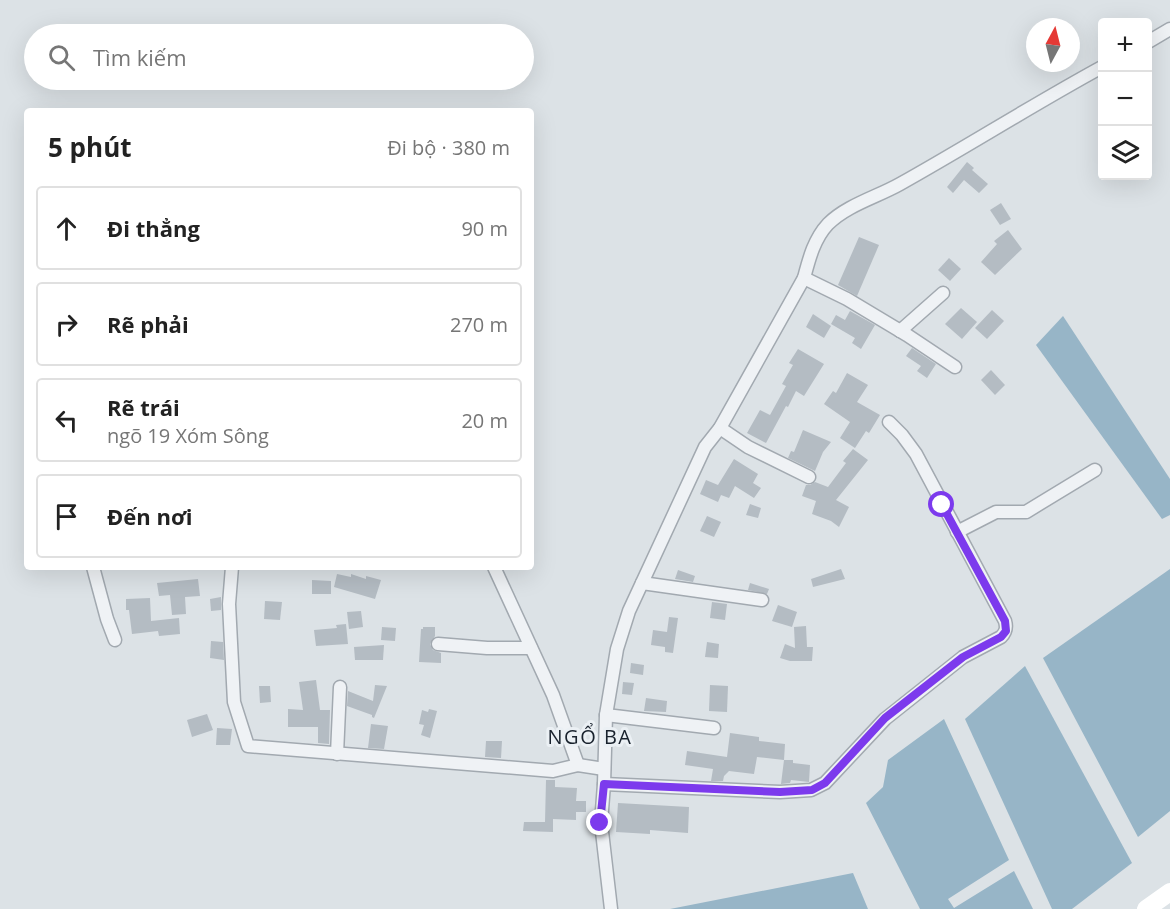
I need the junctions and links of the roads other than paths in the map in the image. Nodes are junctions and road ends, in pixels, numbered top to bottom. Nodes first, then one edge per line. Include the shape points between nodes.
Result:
1 (1170, 29) edge
2 (1152, 40) edge
3 (1098, 69) edge
4 (804, 278) junction
5 (943, 293) dead end
6 (900, 331) junction
7 (955, 368) dead end
8 (889, 422) dead end
9 (720, 428) junction
10 (1095, 470) dead end
11 (809, 477) dead end
12 (957, 532) junction
13 (94, 570) edge
14 (232, 570) edge
15 (495, 570) edge
16 (642, 583) junction
17 (762, 600) dead end
18 (115, 640) dead end
19 (438, 644) dead end
20 (531, 648) junction
21 (340, 687) dead end
22 (606, 716) junction
23 (714, 728) dead end
24 (337, 754) junction
25 (578, 765) junction
26 (603, 769) junction
27 (604, 784) junction
28 (1170, 892) edge
29 (610, 909) edge
30 (1146, 909) edge

1 - 2 street
3 - 4 street via 828,224 810,254
4 - 6 street
4 - 9 street
5 - 6 street
6 - 7 street
8 - 12 street via 916,454
9 - 11 street via 748,447
9 - 16 street via 705,447
10 - 12 street via 1026,512 996,512
12 - 27 street via 1005,621 1006,631 963,657 885,718 825,783 812,790 780,792
13 - 18 street
14 - 24 street via 229,604 234,702 248,746
15 - 20 street
16 - 17 street
16 - 22 street via 617,649
19 - 20 street
20 - 25 street
21 - 24 street
22 - 23 street
22 - 26 street
24 - 25 street via 553,771
25 - 26 street
26 - 27 street
27 - 29 street via 600,823
28 - 30 main road

